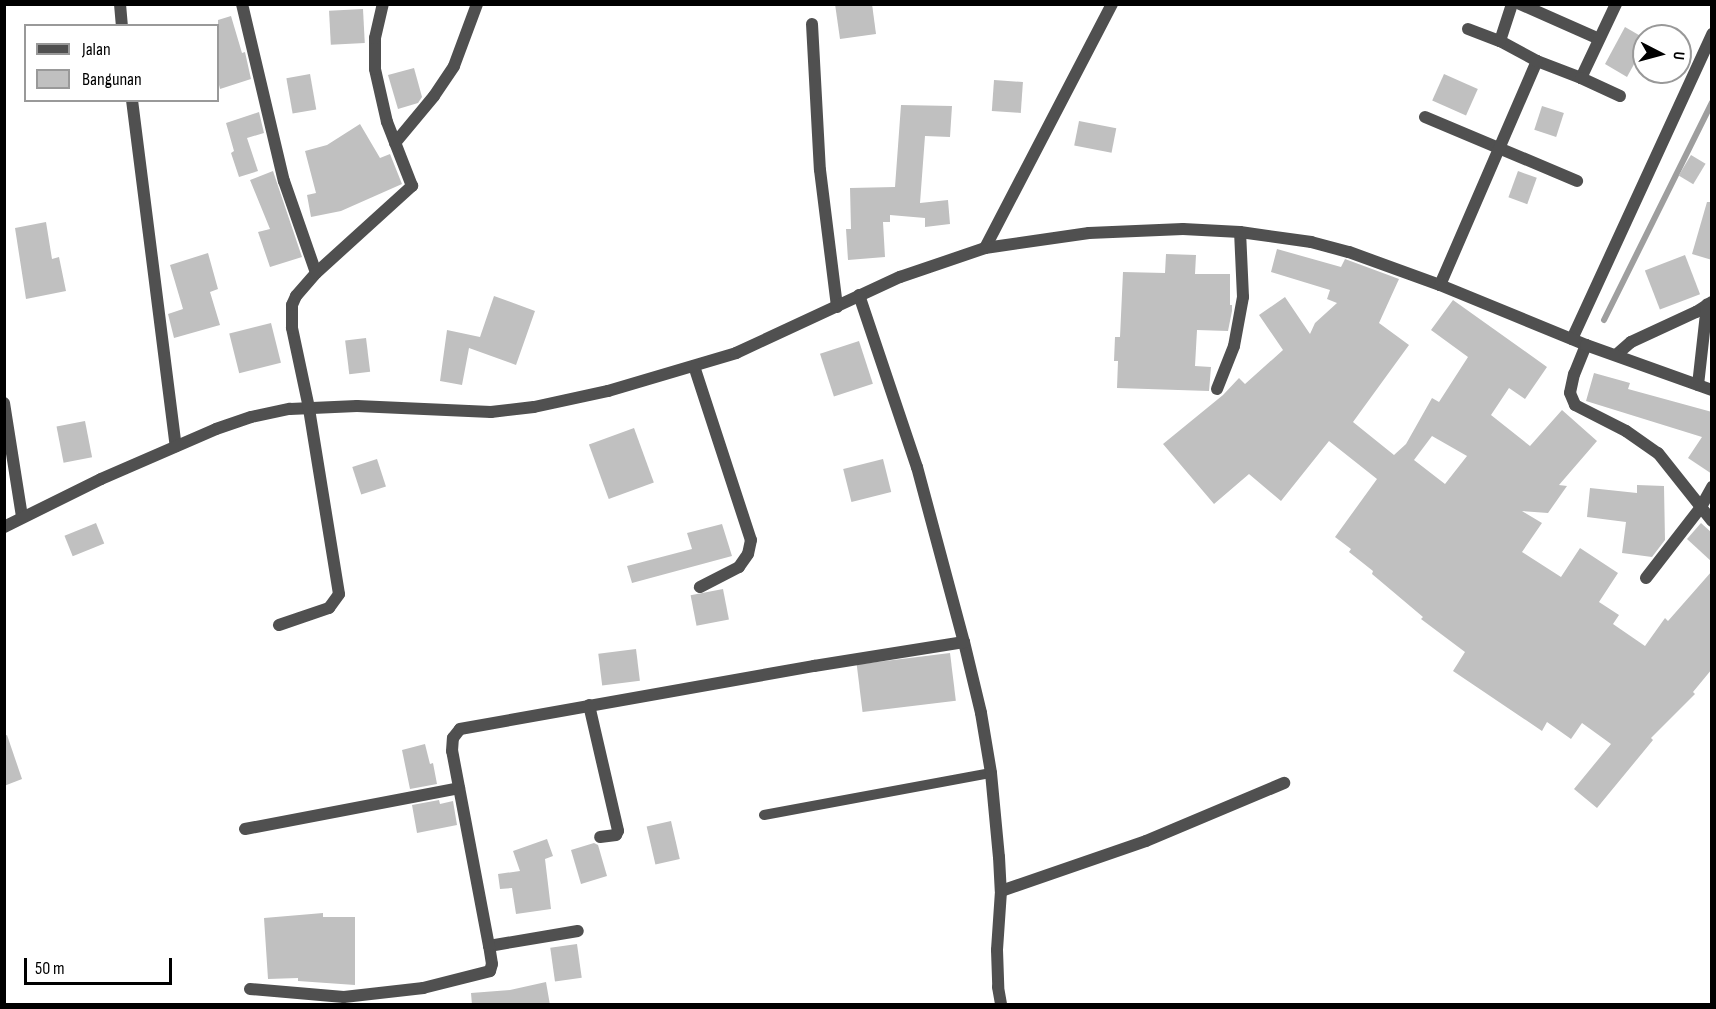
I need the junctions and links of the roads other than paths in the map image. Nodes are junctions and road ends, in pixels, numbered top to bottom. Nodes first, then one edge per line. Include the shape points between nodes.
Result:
1 (120, 4) edge
2 (242, 4) edge
3 (383, 4) edge
4 (477, 4) edge
5 (1112, 4) edge
6 (1512, 4) edge
7 (1520, 4) edge
8 (1616, 4) edge
9 (122, 24) edge
10 (812, 24) dead end
11 (1468, 29) dead end
12 (1712, 34) edge
13 (1599, 39) junction
14 (1500, 41) junction
15 (1537, 60) junction
16 (1581, 78) junction
17 (1620, 96) dead end
18 (132, 102) edge
19 (1425, 117) dead end
20 (395, 143) junction
21 (1499, 148) junction
22 (1577, 181) dead end
23 (1240, 232) junction
24 (985, 248) junction
25 (316, 273) junction
26 (1440, 285) junction
27 (859, 295) junction
28 (1709, 303) edge
29 (837, 307) junction
30 (1572, 339) junction
31 (1586, 345) junction
32 (1616, 355) junction
33 (694, 366) junction
34 (1698, 385) junction
35 (1217, 389) dead end
36 (1712, 390) edge
37 (4, 403) edge
38 (309, 408) junction
39 (176, 446) junction
40 (1712, 487) edge
41 (1701, 507) junction
42 (22, 517) junction
43 (1712, 521) edge
44 (4, 527) edge
45 (1646, 578) dead end
46 (700, 587) dead end
47 (279, 625) dead end
48 (964, 642) junction
49 (589, 705) junction
50 (991, 773) junction
51 (1284, 783) dead end
52 (459, 788) junction
53 (764, 815) dead end
54 (245, 829) dead end
55 (600, 837) dead end
56 (1001, 891) junction
57 (578, 931) dead end
58 (489, 946) junction
59 (250, 989) dead end
60 (1002, 1005) edge

1 - 9 street
2 - 25 street via 284,181
3 - 20 street via 375,38 375,69
4 - 20 street via 454,66
5 - 24 street
6 - 14 street
7 - 13 street
8 - 13 street
10 - 29 street via 820,170
11 - 14 street
12 - 30 street
13 - 16 street
14 - 15 street
15 - 16 street
15 - 21 street
16 - 17 street
18 - 39 street
19 - 21 street
20 - 25 street via 412,186
21 - 22 street
21 - 26 street
23 - 24 street via 1089,233
23 - 26 street via 1349,252
23 - 35 street via 1243,297 1234,346
24 - 27 street
25 - 38 street via 296,296 291,311
26 - 30 street
27 - 29 street
27 - 48 street via 917,467
28 - 32 street via 1630,342
28 - 34 street
29 - 33 street via 736,353
30 - 31 street
31 - 32 street
31 - 41 street via 1570,393 1575,405 1651,447
32 - 34 street
33 - 38 street via 608,391 491,412 357,406
33 - 46 street via 751,540 739,567
34 - 36 street
37 - 42 street
38 - 39 street via 251,417
38 - 47 street via 339,594 328,608
39 - 42 street
40 - 41 street
41 - 43 street
41 - 45 street
42 - 44 street
48 - 49 street
48 - 50 street
49 - 52 street via 460,729 453,738 452,751
49 - 55 street via 618,831 616,835
50 - 53 lane
50 - 56 street
51 - 56 street via 1146,841
52 - 54 street
52 - 58 street
56 - 60 street via 997,950
57 - 58 street
58 - 59 street via 492,964 487,973 423,988 344,997

